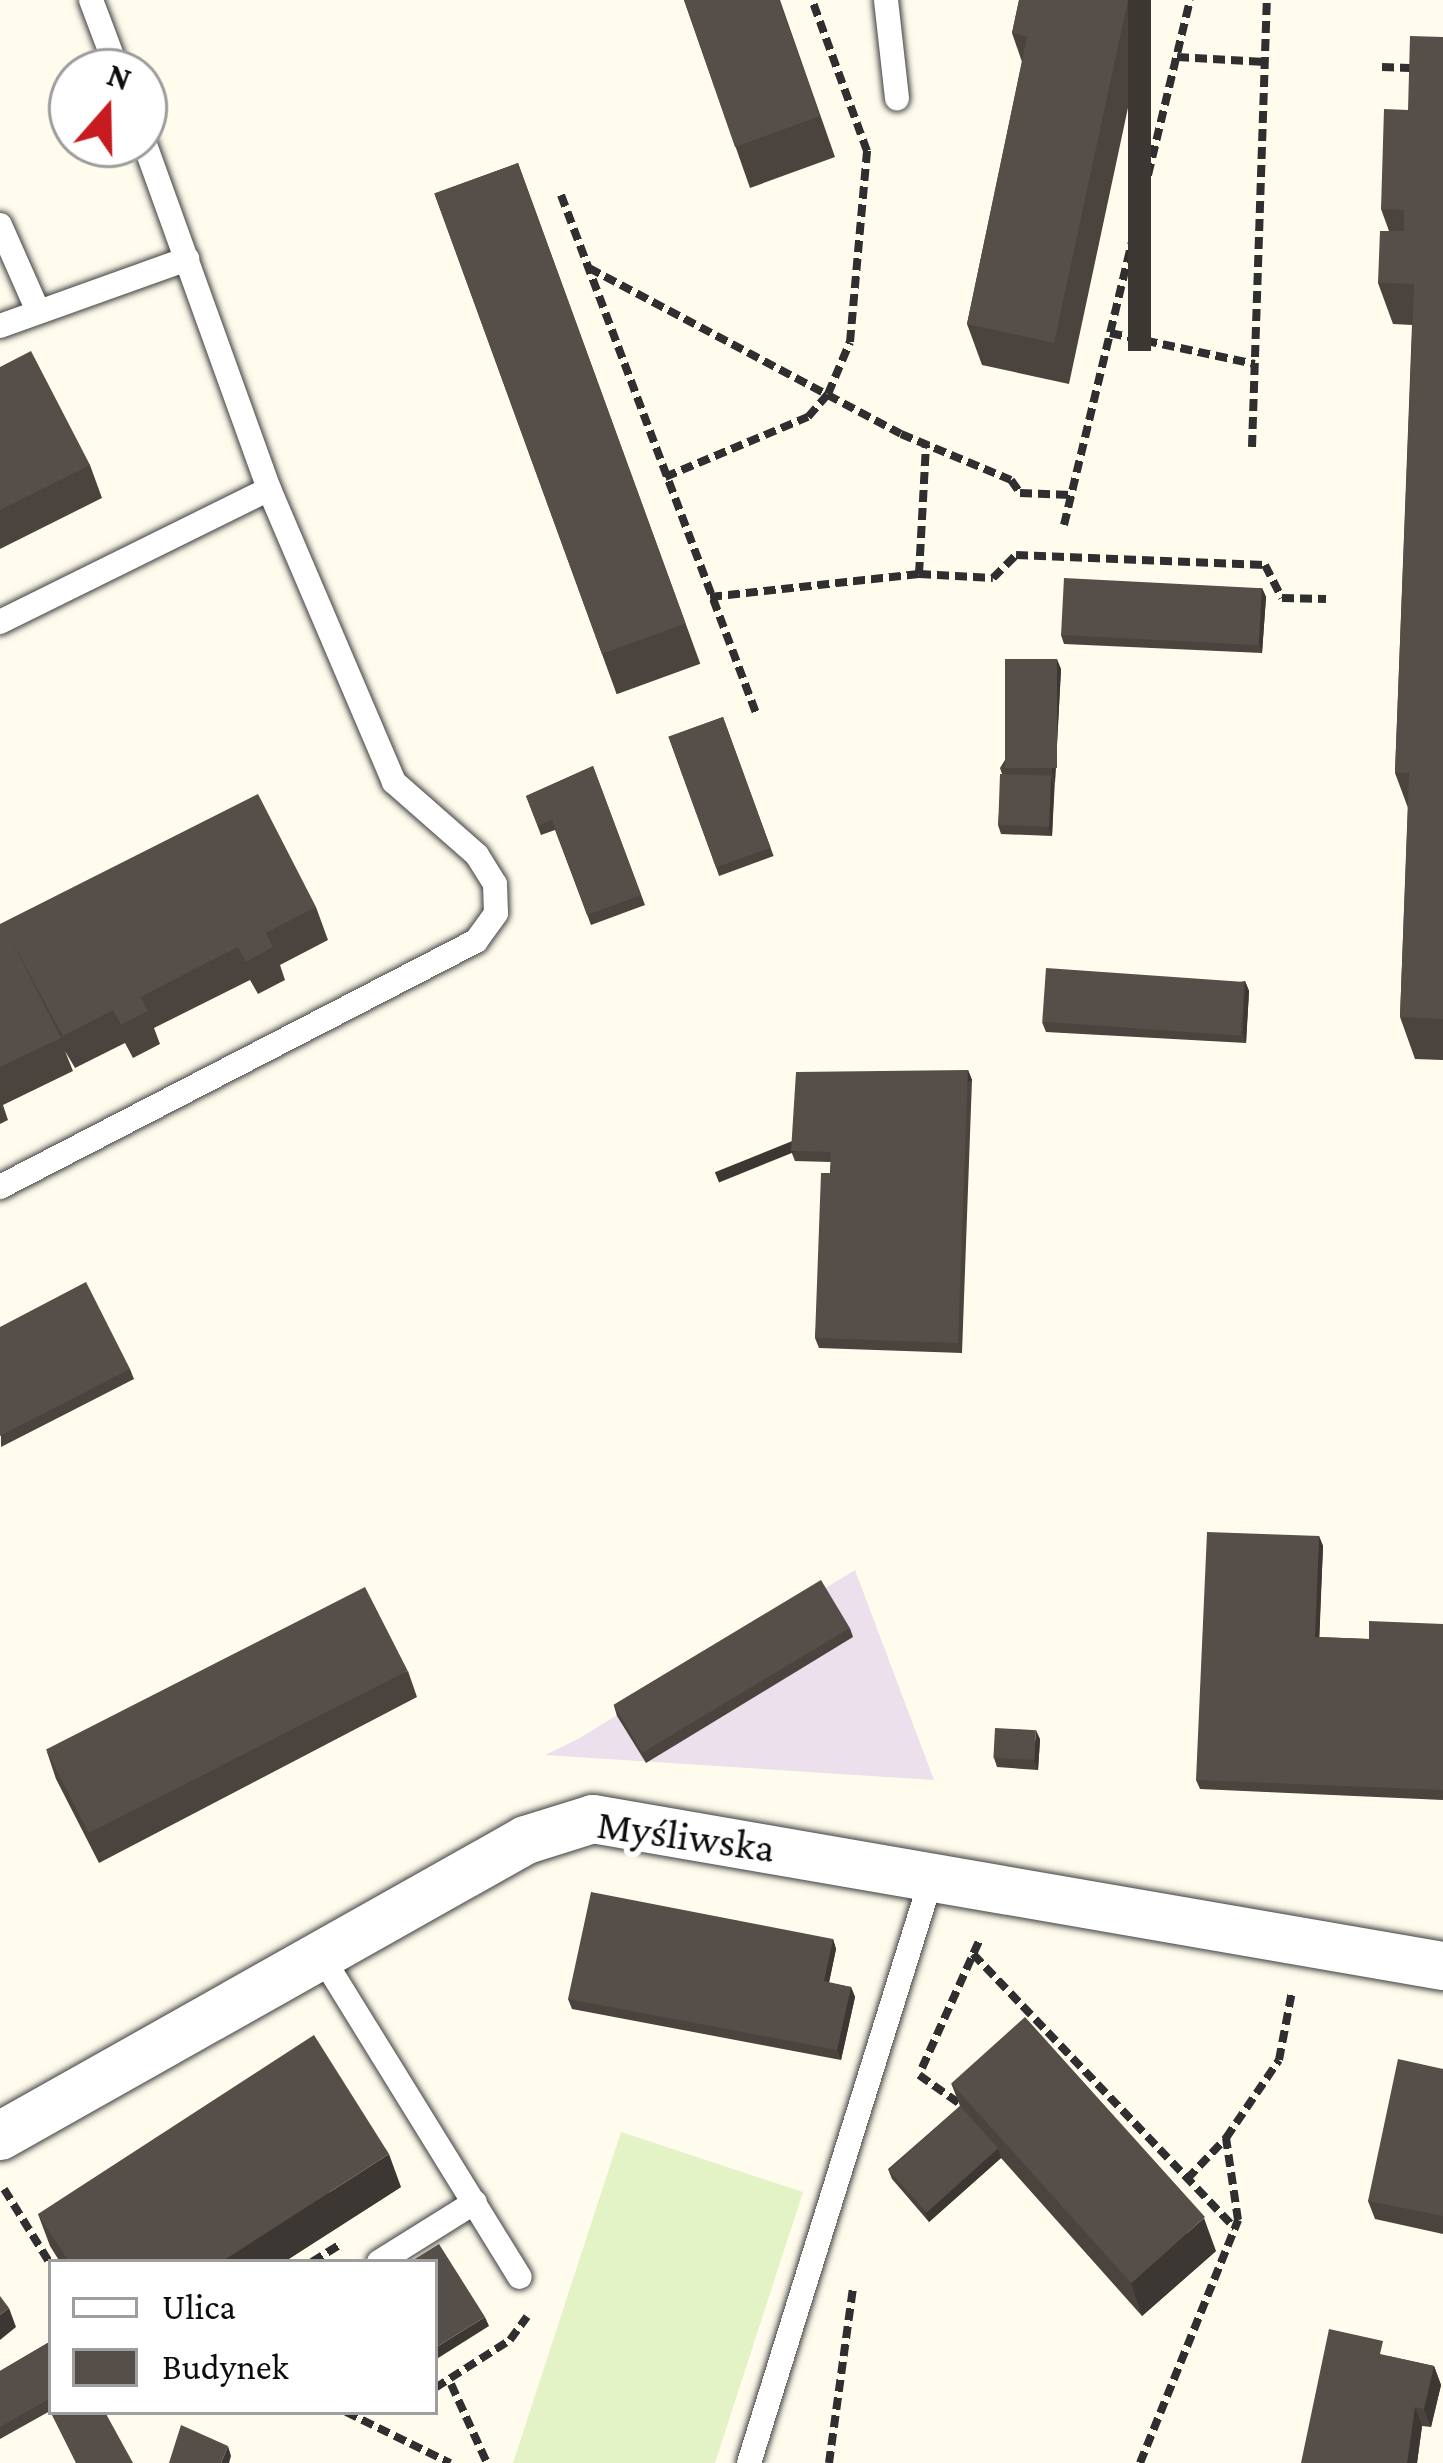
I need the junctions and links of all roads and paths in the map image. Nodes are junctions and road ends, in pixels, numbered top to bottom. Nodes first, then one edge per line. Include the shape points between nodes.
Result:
1 (91, 0) edge
2 (812, 0) edge
3 (886, 0) edge
4 (1190, 0) edge
5 (1267, 0) edge
6 (109, 48) edge
7 (1177, 57) junction
8 (1265, 62) junction
9 (1382, 68) dead end
10 (1423, 68) edge
11 (898, 98) dead end
12 (154, 168) edge
13 (561, 195) dead end
14 (0, 225) edge
15 (187, 259) junction
16 (588, 268) junction
17 (37, 309) junction
18 (0, 326) edge
19 (1110, 333) junction
20 (1255, 364) junction
21 (828, 394) junction
22 (926, 444) junction
23 (1252, 447) dead end
24 (665, 477) junction
25 (269, 489) junction
26 (1071, 495) junction
27 (1064, 525) dead end
28 (919, 574) junction
29 (710, 596) junction
30 (1326, 599) dead end
31 (0, 622) edge
32 (756, 713) dead end
33 (0, 1187) edge
34 (932, 1876) junction
35 (981, 1936) dead end
36 (973, 1954) junction
37 (322, 1957) junction
38 (1443, 1966) edge
39 (1292, 1989) dead end
40 (919, 2075) junction
41 (912, 2097) dead end
42 (969, 2110) edge
43 (0, 2136) edge
44 (1226, 2138) junction
45 (1187, 2179) junction
46 (0, 2182) edge
47 (475, 2202) junction
48 (1234, 2228) junction
49 (353, 2237) dead end
50 (317, 2259) edge
51 (384, 2259) edge
52 (48, 2260) edge
53 (520, 2277) joint
54 (854, 2277) dead end
55 (451, 2384) junction
56 (438, 2387) edge
57 (352, 2415) edge
58 (835, 2461) edge
59 (450, 2463) edge
60 (487, 2463) edge
61 (749, 2463) edge
62 (1140, 2463) edge

1 - 6 lane
2 - 21 path via 868,151 850,342
3 - 11 lane
4 - 7 path
5 - 8 path
7 - 8 path
7 - 19 path
8 - 20 path
9 - 10 path
12 - 15 lane
13 - 16 path
14 - 17 lane
15 - 17 lane
15 - 25 lane
16 - 21 path
16 - 24 path
17 - 18 lane
19 - 20 path
19 - 26 path
20 - 23 path
21 - 22 path
21 - 24 path via 808,417
22 - 26 path via 1011,480 1020,493
22 - 28 path
24 - 29 path
25 - 31 lane
25 - 33 lane via 394,782 477,855 495,884 496,913 476,941
26 - 27 path
28 - 29 path
28 - 30 path via 993,578 1016,554 1265,565 1282,598
29 - 32 path
34 - 37 street, Myśliwska via 593,1819 526,1840
34 - 38 street, Myśliwska
34 - 61 lane
35 - 36 path
36 - 40 path
36 - 45 path
37 - 43 street, Myśliwska
37 - 47 lane
39 - 44 path via 1279,2060
40 - 41 path
40 - 42 path
44 - 45 path
44 - 48 path
45 - 48 path
46 - 52 path
47 - 51 lane
47 - 53 lane
48 - 62 path
49 - 50 path
53 - 55 path via 529,2297 526,2320
54 - 58 path
55 - 56 path
55 - 60 path
57 - 59 path

